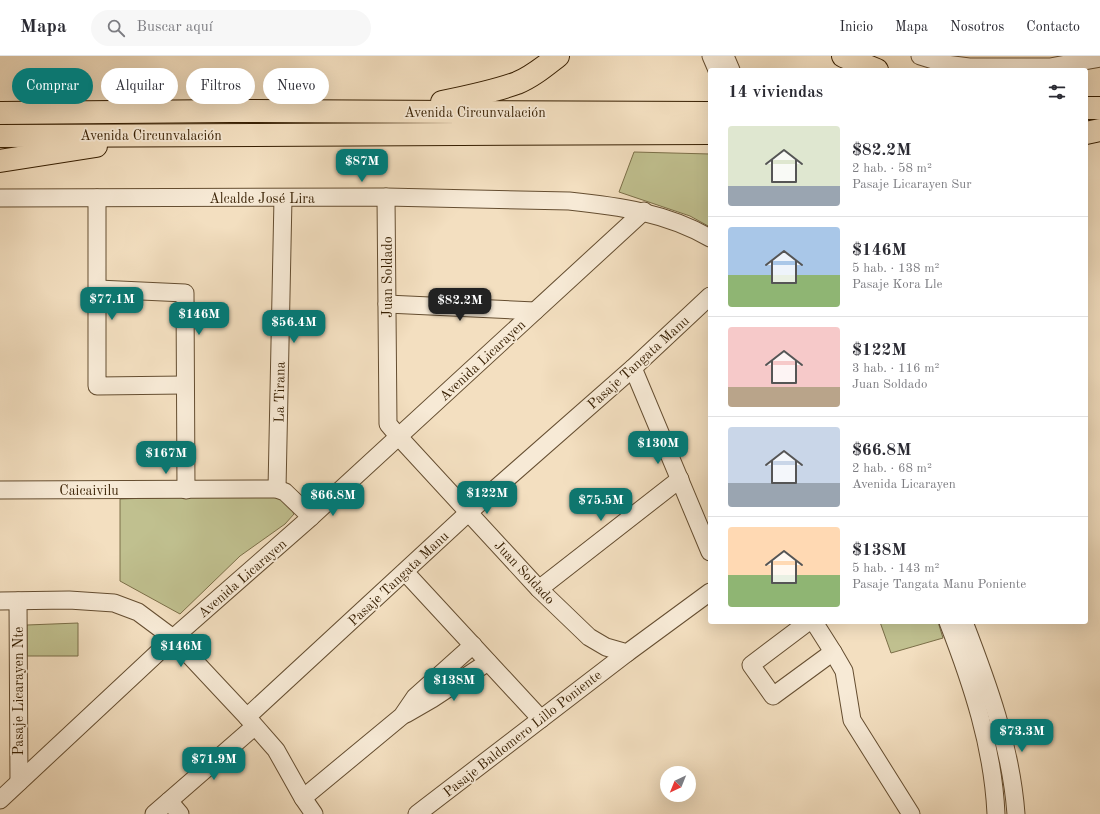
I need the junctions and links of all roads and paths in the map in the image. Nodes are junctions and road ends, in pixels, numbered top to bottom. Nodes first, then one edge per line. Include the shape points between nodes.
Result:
1 (558, 56) edge
2 (711, 56) edge
3 (725, 56) edge
4 (843, 56) edge
5 (920, 56) edge
6 (1100, 58) edge
7 (716, 68) edge
8 (730, 68) edge
9 (872, 68) edge
10 (1088, 108) edge
11 (1100, 108) edge
12 (398, 111) junction
13 (708, 113) edge
14 (0, 114) edge
15 (1088, 126) edge
16 (1100, 129) edge
17 (1088, 132) edge
18 (708, 133) edge
19 (161, 135) junction
20 (0, 136) edge
21 (0, 161) edge
22 (386, 197) junction
23 (0, 198) edge
24 (97, 198) junction
25 (283, 198) junction
26 (644, 211) junction
27 (708, 237) edge
28 (98, 289) junction
29 (708, 299) edge
30 (387, 304) junction
31 (535, 311) junction
32 (633, 368) junction
33 (185, 385) junction
34 (398, 437) junction
35 (680, 479) junction
36 (277, 489) junction
37 (0, 490) edge
38 (186, 490) junction
39 (469, 512) junction
40 (311, 517) junction
41 (708, 547) edge
42 (405, 572) junction
43 (539, 589) junction
44 (708, 593) edge
45 (0, 601) edge
46 (18, 601) junction
47 (805, 624) edge
48 (815, 624) edge
49 (949, 624) edge
50 (965, 624) edge
51 (173, 638) junction
52 (473, 645) junction
53 (834, 652) junction
54 (627, 653) junction
55 (488, 662) junction
56 (402, 716) junction
57 (541, 719) junction
58 (251, 722) junction
59 (19, 782) junction
60 (303, 798) junction
61 (0, 800) edge
62 (169, 801) junction
63 (154, 814) edge
64 (180, 814) edge
65 (314, 814) edge
66 (417, 814) edge
67 (911, 814) edge
68 (996, 814) edge
69 (1016, 814) edge

1 - 12 highway via 518,83 478,95
2 - 7 street
3 - 8 street
4 - 9 highway
5 - 6 street via 946,64 969,67 1050,67
10 - 11 highway
12 - 13 highway, Avenida Circunvalación
12 - 14 highway, Avenida Circunvalación
15 - 16 highway
16 - 17 highway
18 - 19 highway, Avenida Circunvalación
19 - 20 highway, Avenida Circunvalación
19 - 21 highway
22 - 25 street, Alcalde José Lira
22 - 26 street, Alcalde José Lira via 569,201
22 - 30 street, Juan Soldado
23 - 24 street, Alcalde José Lira
24 - 25 street, Alcalde José Lira
24 - 28 street
25 - 36 street, La Tirana
26 - 27 street, Alcalde José Lira via 679,223
26 - 31 street, Avenida Licarayen
28 - 33 street via 185,293
28 - 33 street via 97,386
29 - 32 street, Pasaje Tangata Manu
30 - 31 street
30 - 34 street, Juan Soldado via 388,424
31 - 34 street, Avenida Licarayen
32 - 35 street
32 - 39 street, Pasaje Tangata Manu
33 - 38 street
34 - 39 street, Juan Soldado
34 - 40 street, Avenida Licarayen
35 - 41 street
35 - 43 street
36 - 38 street, Caicaivilu
36 - 40 street via 285,492
37 - 38 street, Caicaivilu
39 - 42 street, Pasaje Tangata Manu
39 - 43 street, Juan Soldado
40 - 51 street, Avenida Licarayen
42 - 52 street
42 - 58 street, Pasaje Tangata Manu
43 - 54 street, Juan Soldado via 589,637 606,647
44 - 54 street
45 - 46 street
46 - 51 street via 69,600 114,603 138,612
46 - 59 street, Pasaje Licarayen Nte
47 - 53 street via 751,665 773,696
48 - 53 street
49 - 68 street via 980,712 990,759
50 - 69 street via 1006,745
51 - 58 street
51 - 59 street, Avenida Licarayen
52 - 55 street
52 - 56 street via 415,697
53 - 67 street via 844,671 852,720
54 - 57 street, Pasaje Baldomero Lillo Poniente
55 - 56 street
55 - 57 street
56 - 60 street
57 - 66 street, Pasaje Baldomero Lillo Poniente
58 - 60 street via 276,750
58 - 62 street, Pasaje Tangata Manu
59 - 61 street, Avenida Licarayen
60 - 65 street
62 - 63 street, Pasaje Tangata Manu
62 - 64 street

